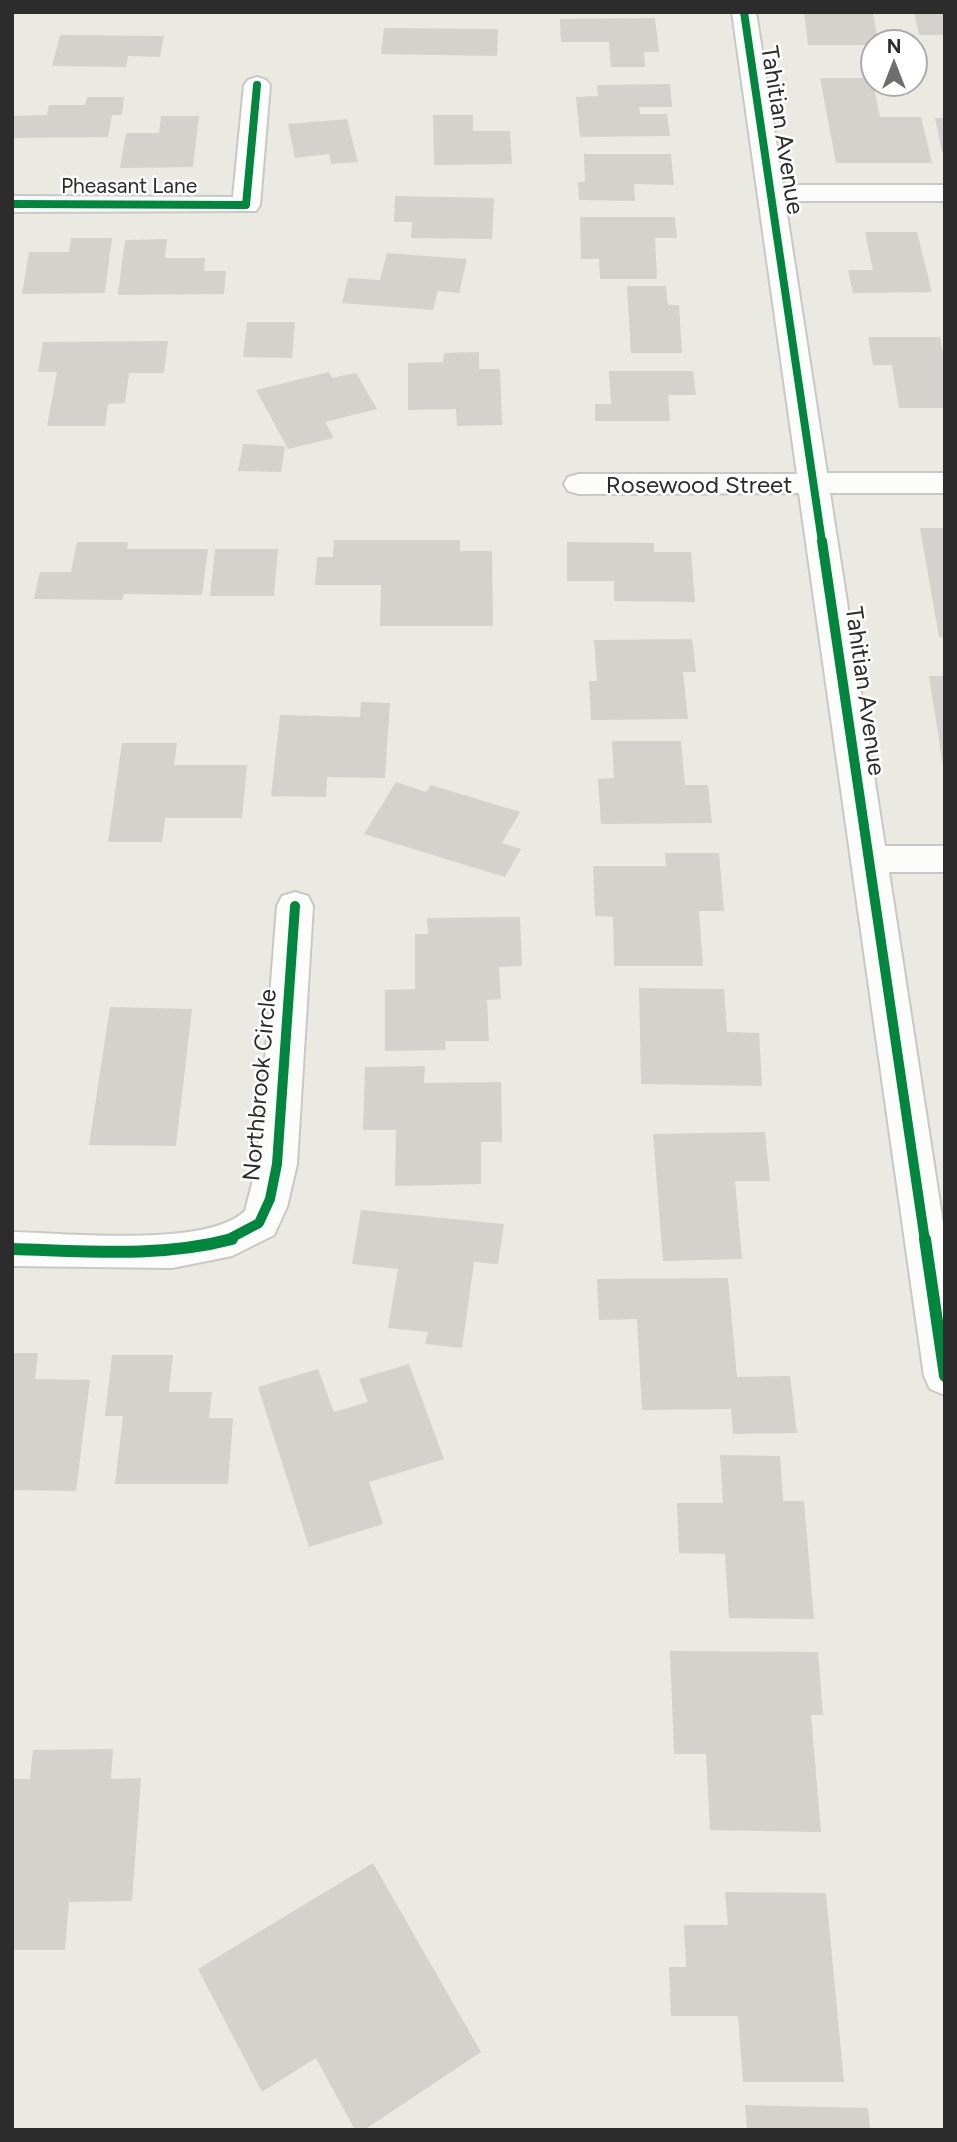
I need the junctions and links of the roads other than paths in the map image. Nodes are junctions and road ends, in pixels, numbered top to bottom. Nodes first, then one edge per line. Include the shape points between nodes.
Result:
1 (744, 12) edge
2 (257, 85) dead end
3 (771, 193) junction
4 (945, 193) edge
5 (12, 204) edge
6 (945, 483) edge
7 (579, 484) dead end
8 (815, 484) junction
9 (870, 859) junction
10 (945, 859) edge
11 (295, 906) dead end
12 (12, 1249) edge
13 (945, 1373) edge

1 - 3 street, Tahitian Avenue
2 - 5 street, Pheasant Lane via 246,205
3 - 4 street
3 - 8 street, Tahitian Avenue
6 - 8 street, Rosewood Street
7 - 8 street, Rosewood Street
8 - 9 street, Tahitian Avenue
9 - 10 street
9 - 13 street, Tahitian Avenue
11 - 12 street, Northbrook Circle via 277,1164 270,1200 256,1227 229,1242 183,1250

